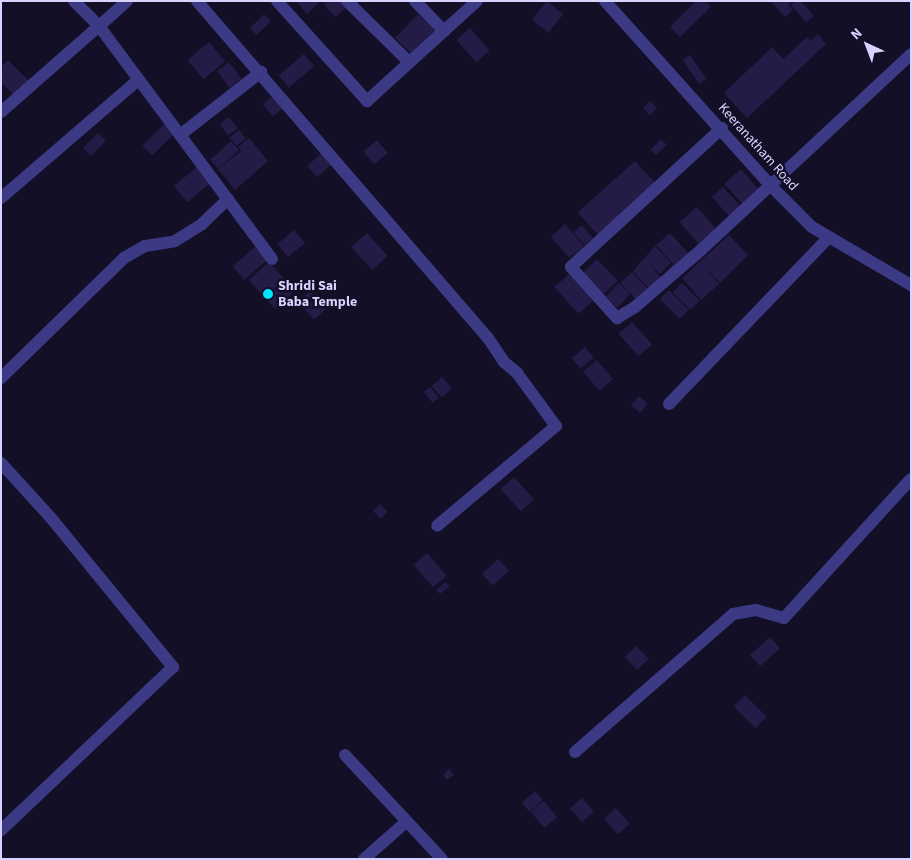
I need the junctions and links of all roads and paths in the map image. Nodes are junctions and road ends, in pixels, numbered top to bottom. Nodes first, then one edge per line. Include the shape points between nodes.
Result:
1 (74, 1) edge
2 (127, 1) edge
3 (197, 1) edge
4 (277, 1) edge
5 (346, 1) edge
6 (415, 1) edge
7 (477, 1) edge
8 (605, 1) edge
9 (98, 26) junction
10 (444, 31) junction
11 (911, 54) edge
12 (409, 62) junction
13 (261, 72) junction
14 (138, 80) junction
15 (1, 112) edge
16 (722, 128) junction
17 (180, 135) junction
18 (769, 184) junction
19 (1, 198) edge
20 (228, 199) junction
21 (829, 237) junction
22 (272, 259) dead end
23 (911, 285) edge
24 (1, 378) edge
25 (668, 404) dead end
26 (1, 463) edge
27 (911, 479) edge
28 (437, 526) dead end
29 (575, 752) dead end
30 (346, 754) dead end
31 (406, 822) junction
32 (1, 830) edge
33 (364, 859) edge
34 (442, 859) edge

1 - 9 street
2 - 9 street
3 - 13 street
4 - 12 street via 367,101
5 - 12 street
6 - 10 street
7 - 10 street
8 - 16 street, Keeranatham Road
9 - 14 street
9 - 15 street
10 - 12 street
11 - 18 street
13 - 17 street
13 - 28 street via 488,338 556,426
14 - 17 street
14 - 19 street
16 - 18 street, Keeranatham Road
16 - 18 street via 570,267 617,318 635,307 701,250
17 - 20 street
18 - 21 street, Keeranatham Road via 812,227
20 - 22 street
20 - 24 street via 202,224 175,241 145,246 124,258
21 - 23 street, Keeranatham Road
21 - 25 street
26 - 32 street via 51,518 173,667
27 - 29 street via 784,618 756,610 733,614
30 - 31 street
31 - 33 street
31 - 34 street

